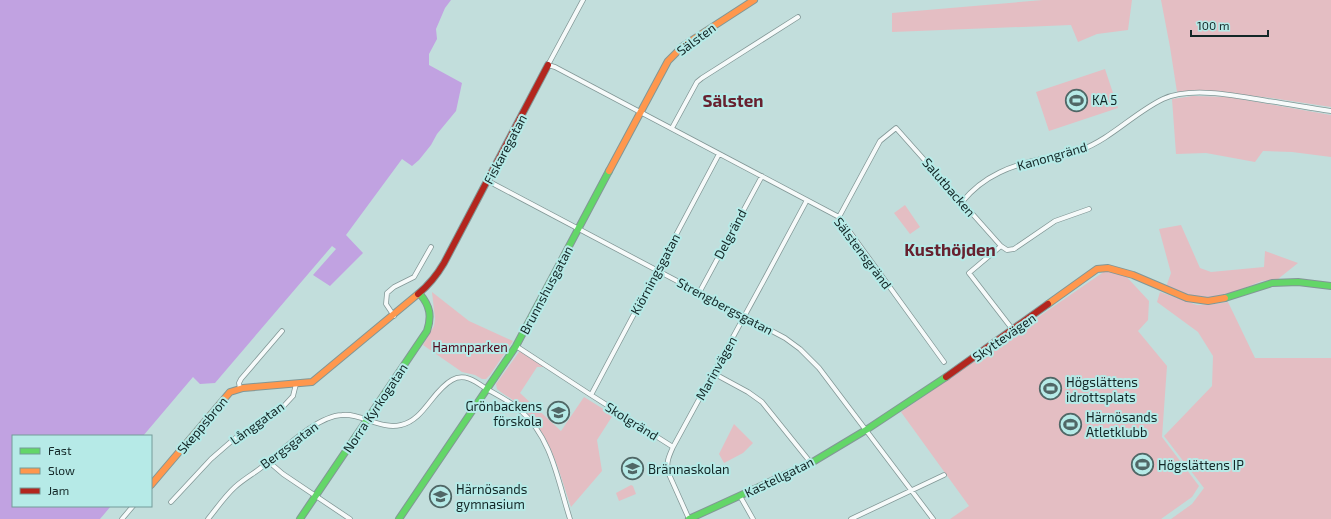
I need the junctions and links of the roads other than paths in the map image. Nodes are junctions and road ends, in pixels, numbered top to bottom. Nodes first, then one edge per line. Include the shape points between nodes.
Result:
1 (583, 0) edge
2 (754, 0) edge
3 (798, 17) dead end
4 (548, 65) junction
5 (1331, 111) edge
6 (640, 113) junction
7 (672, 128) junction
8 (719, 154) junction
9 (762, 176) junction
10 (488, 181) junction
11 (807, 200) junction
12 (962, 202) junction
13 (1088, 209) dead end
14 (839, 216) junction
15 (578, 230) junction
16 (1001, 246) junction
17 (431, 248) dead end
18 (657, 270) junction
19 (1331, 286) edge
20 (699, 293) junction
21 (420, 294) junction
22 (394, 316) junction
23 (744, 317) junction
24 (1013, 330) junction
25 (282, 331) dead end
26 (516, 346) junction
27 (944, 362) dead end
28 (713, 373) junction
29 (296, 384) junction
30 (240, 389) junction
31 (487, 389) junction
32 (591, 394) junction
33 (367, 420) junction
34 (866, 430) junction
35 (673, 447) junction
36 (269, 462) junction
37 (811, 463) junction
38 (944, 476) dead end
39 (152, 484) edge
40 (912, 491) junction
41 (316, 495) junction
42 (740, 496) junction
43 (171, 502) dead end
44 (132, 507) edge
45 (122, 519) edge
46 (208, 519) edge
47 (300, 519) edge
48 (350, 519) edge
49 (399, 519) edge
50 (570, 519) edge
51 (689, 519) edge
52 (753, 519) edge
53 (851, 519) edge
54 (933, 519) edge

1 - 4 street, Fiskaregatan
2 - 6 street, Sälsten via 696,36 677,52 660,74
3 - 7 street via 702,78
4 - 6 street, Sälstensgränd
4 - 10 street, Fiskaregatan
5 - 12 street, Kanongränd via 1215,94 1181,95 1164,99 1108,136 1081,150 1004,169 976,187
6 - 7 street, Sälstensgränd
6 - 15 street, Brunnshusgatan
7 - 8 street, Sälstensgränd
8 - 9 street, Sälstensgränd
8 - 18 street, Kiörningsgatan
9 - 11 street, Sälstensgränd
9 - 20 street, Delgränd
10 - 15 street, Strengbergsgatan
10 - 21 street, Fiskaregatan via 437,275
11 - 14 street, Sälstensgränd
11 - 23 street, Marinvägen
12 - 14 street, Salutbacken via 896,128 880,142
12 - 16 street, Salutbacken
13 - 16 street via 1055,221 1014,249 1007,250
14 - 27 street, Sälstensgränd
15 - 18 street, Strengbergsgatan
15 - 26 street, Brunnshusgatan
16 - 24 street via 969,273
17 - 22 street via 414,278 387,292 386,304
18 - 20 street, Strengbergsgatan
18 - 32 street, Kiörningsgatan
19 - 24 street, Skyttevägen via 1272,283 1227,298 1198,301 1125,272 1105,267 1097,269
20 - 23 street, Strengbergsgatan
21 - 22 street
21 - 33 street, Norra Kyrkogatan via 427,301 431,322
22 - 29 street via 312,382
23 - 28 street, Marinvägen
23 - 34 street, Strengbergsgatan via 785,338 811,358
24 - 34 street, Skyttevägen
25 - 30 street, Skeppsbron via 241,379
26 - 31 street, Brunnshusgatan
26 - 32 street, Skolgränd
28 - 35 street, Marinvägen
28 - 37 street via 762,402
29 - 30 street
29 - 43 street, Långgatan via 293,396 281,409 234,439 211,458
30 - 39 street, Skeppsbron via 227,395
31 - 33 street, Bergsgatan via 475,381 458,377 443,387 419,414 401,425 391,426
31 - 49 street, Brunnshusgatan
31 - 50 street via 521,411 540,435 550,455
32 - 35 street, Skolgränd
33 - 36 street, Bergsgatan via 344,414 328,417 298,437
33 - 41 street, Norra Kyrkogatan
34 - 37 street, Kastellgatan
34 - 40 street, Strengbergsgatan
35 - 51 street, Marinvägen via 667,467
36 - 41 street
36 - 46 street, Bergsgatan via 235,487
37 - 42 street, Kastellgatan
38 - 40 street
40 - 53 street
40 - 54 street, Strengbergsgatan
41 - 47 street, Norra Kyrkogatan
41 - 48 street
42 - 51 street, Kastellgatan
42 - 52 street
44 - 45 street

